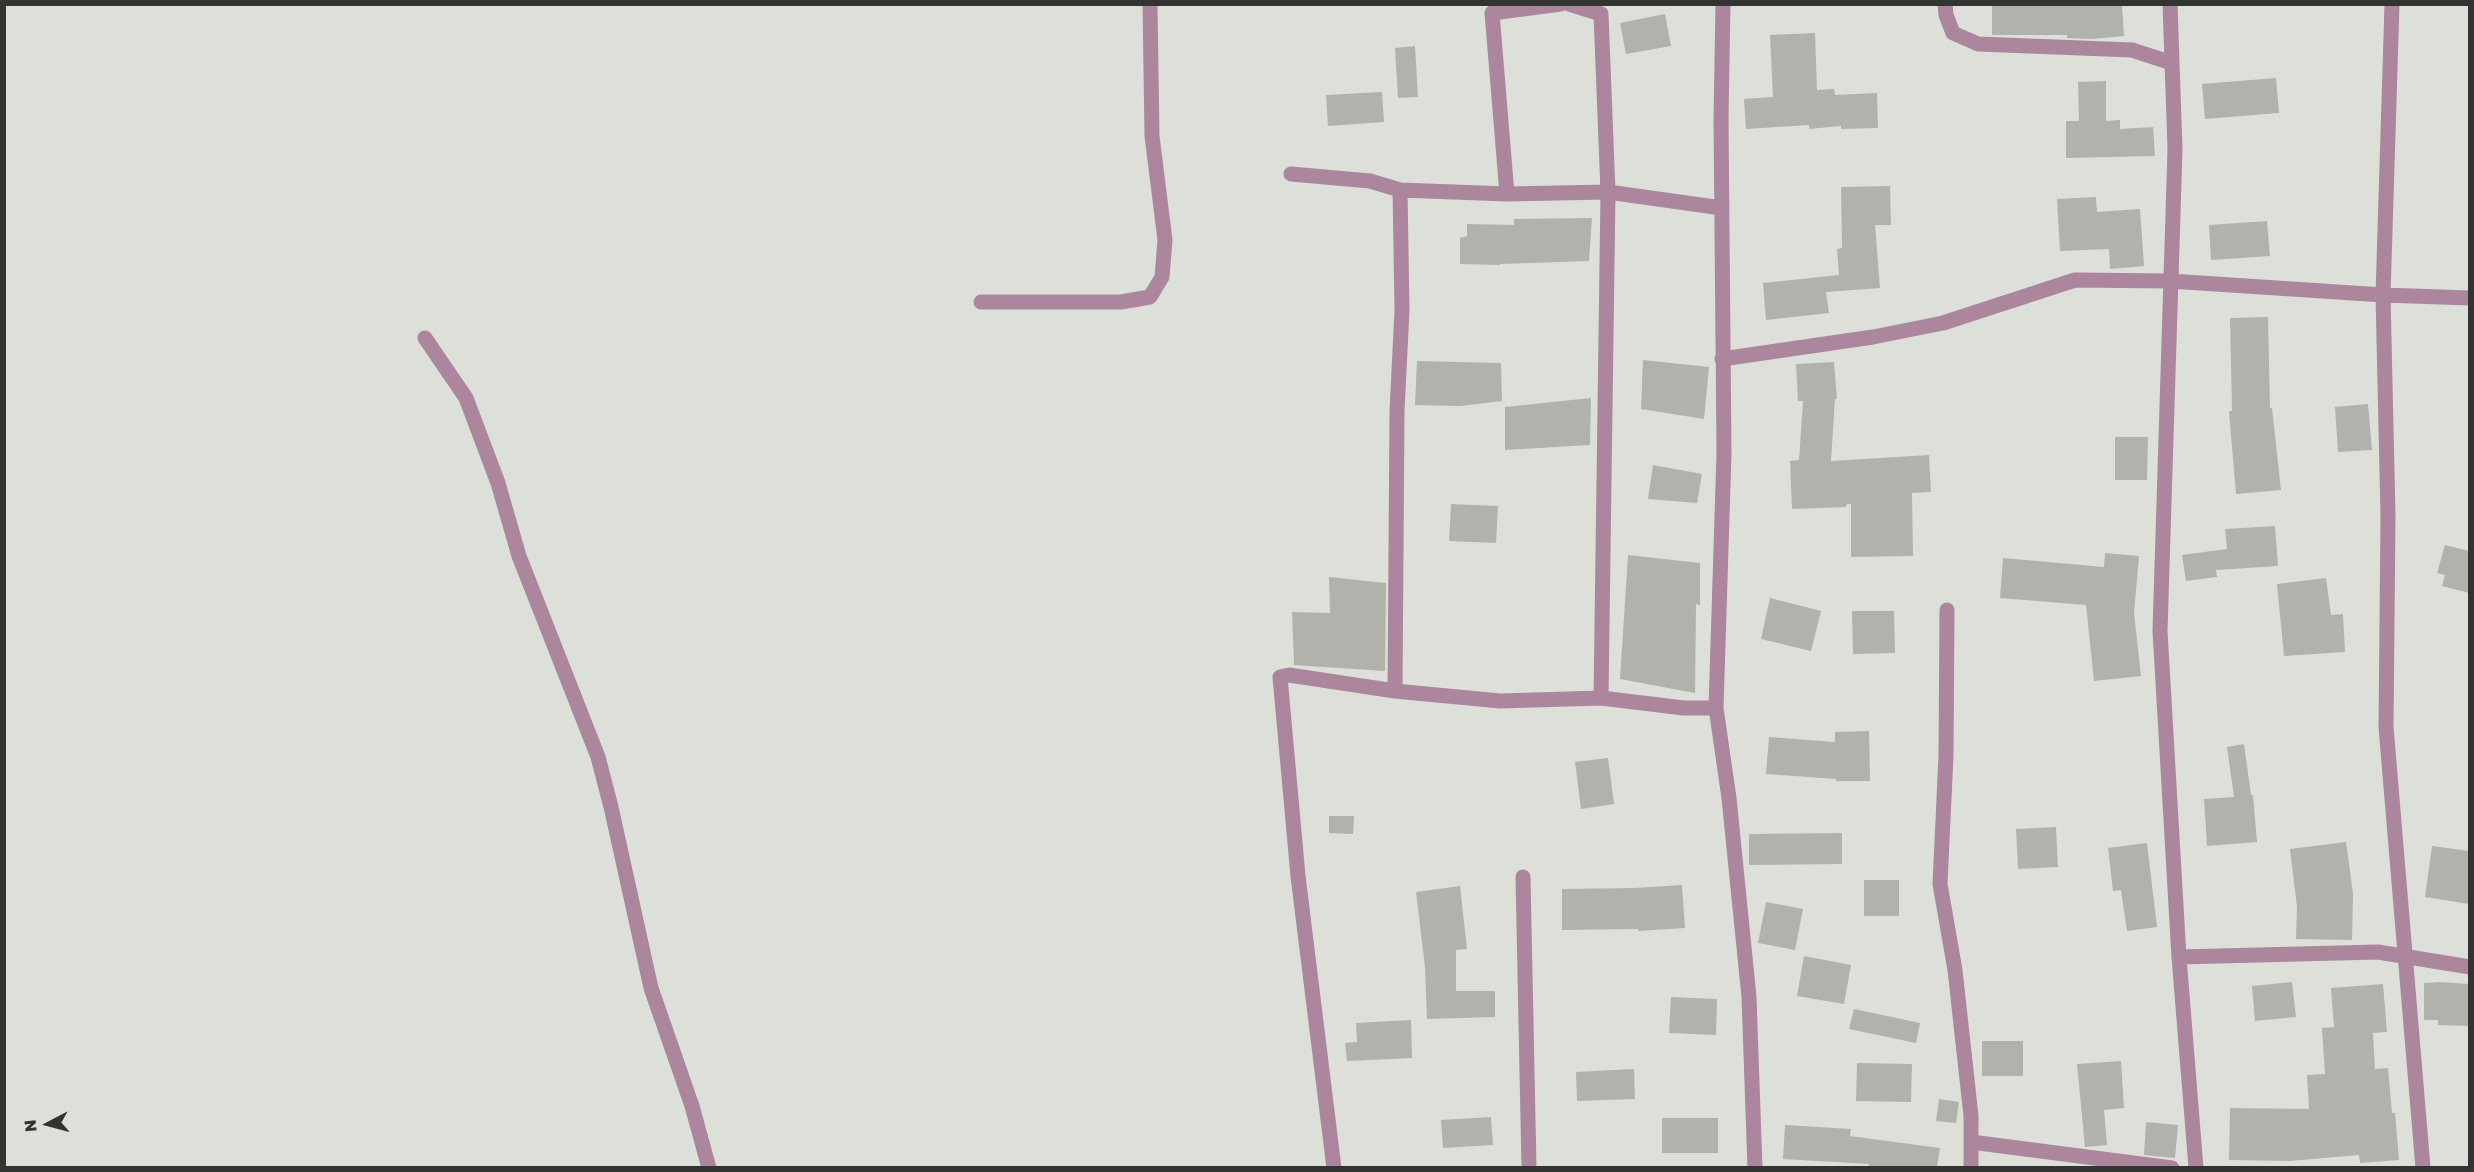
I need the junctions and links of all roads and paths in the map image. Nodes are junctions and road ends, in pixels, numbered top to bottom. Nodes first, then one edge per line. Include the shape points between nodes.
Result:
1 (1150, 4) edge
2 (1561, 4) edge
3 (1569, 4) edge
4 (1723, 4) edge
5 (1945, 4) edge
6 (2170, 4) edge
7 (2392, 4) edge
8 (1491, 9) edge
9 (2172, 63) junction
10 (1291, 174) dead end
11 (1400, 190) junction
12 (1608, 192) junction
13 (1507, 194) junction
14 (1722, 208) junction
15 (2170, 281) junction
16 (2383, 295) junction
17 (2469, 298) edge
18 (981, 302) dead end
19 (425, 338) dead end
20 (1722, 359) junction
21 (1947, 610) dead end
22 (1395, 691) junction
23 (1601, 698) junction
24 (1716, 708) junction
25 (1523, 877) dead end
26 (2180, 957) junction
27 (2407, 957) junction
28 (2469, 967) edge
29 (1971, 1142) junction
30 (709, 1167) edge
31 (1334, 1167) edge
32 (1529, 1167) edge
33 (1755, 1167) edge
34 (1971, 1167) edge
35 (2172, 1167) edge
36 (2196, 1167) edge
37 (2423, 1167) edge

1 - 18 street via 1152,136 1166,240 1162,277 1150,297 1121,302
2 - 8 street
3 - 12 street via 1601,14
4 - 14 street
5 - 9 street via 1953,33 1978,44 2132,50
6 - 9 street
7 - 16 street
8 - 13 street
9 - 15 street via 2175,149
10 - 11 street via 1370,181
11 - 13 street
11 - 22 street via 1402,310 1397,411
12 - 13 street
12 - 14 street
12 - 23 street
14 - 20 street
15 - 16 street
15 - 20 street via 2075,280 1943,322 1873,337
15 - 26 street via 2160,631
16 - 17 street
16 - 27 street via 2388,516 2386,726
19 - 30 street via 466,398 477,423 519,556 598,757 651,988
20 - 24 street via 1724,453
21 - 29 street via 1940,884 1955,970
22 - 23 street via 1500,701
22 - 31 street via 1289,675 1280,677 1298,876
23 - 24 street
24 - 33 street via 1749,997
25 - 32 street
26 - 27 street via 2378,952
26 - 36 street
27 - 28 street
27 - 37 street
29 - 34 street
29 - 35 street

